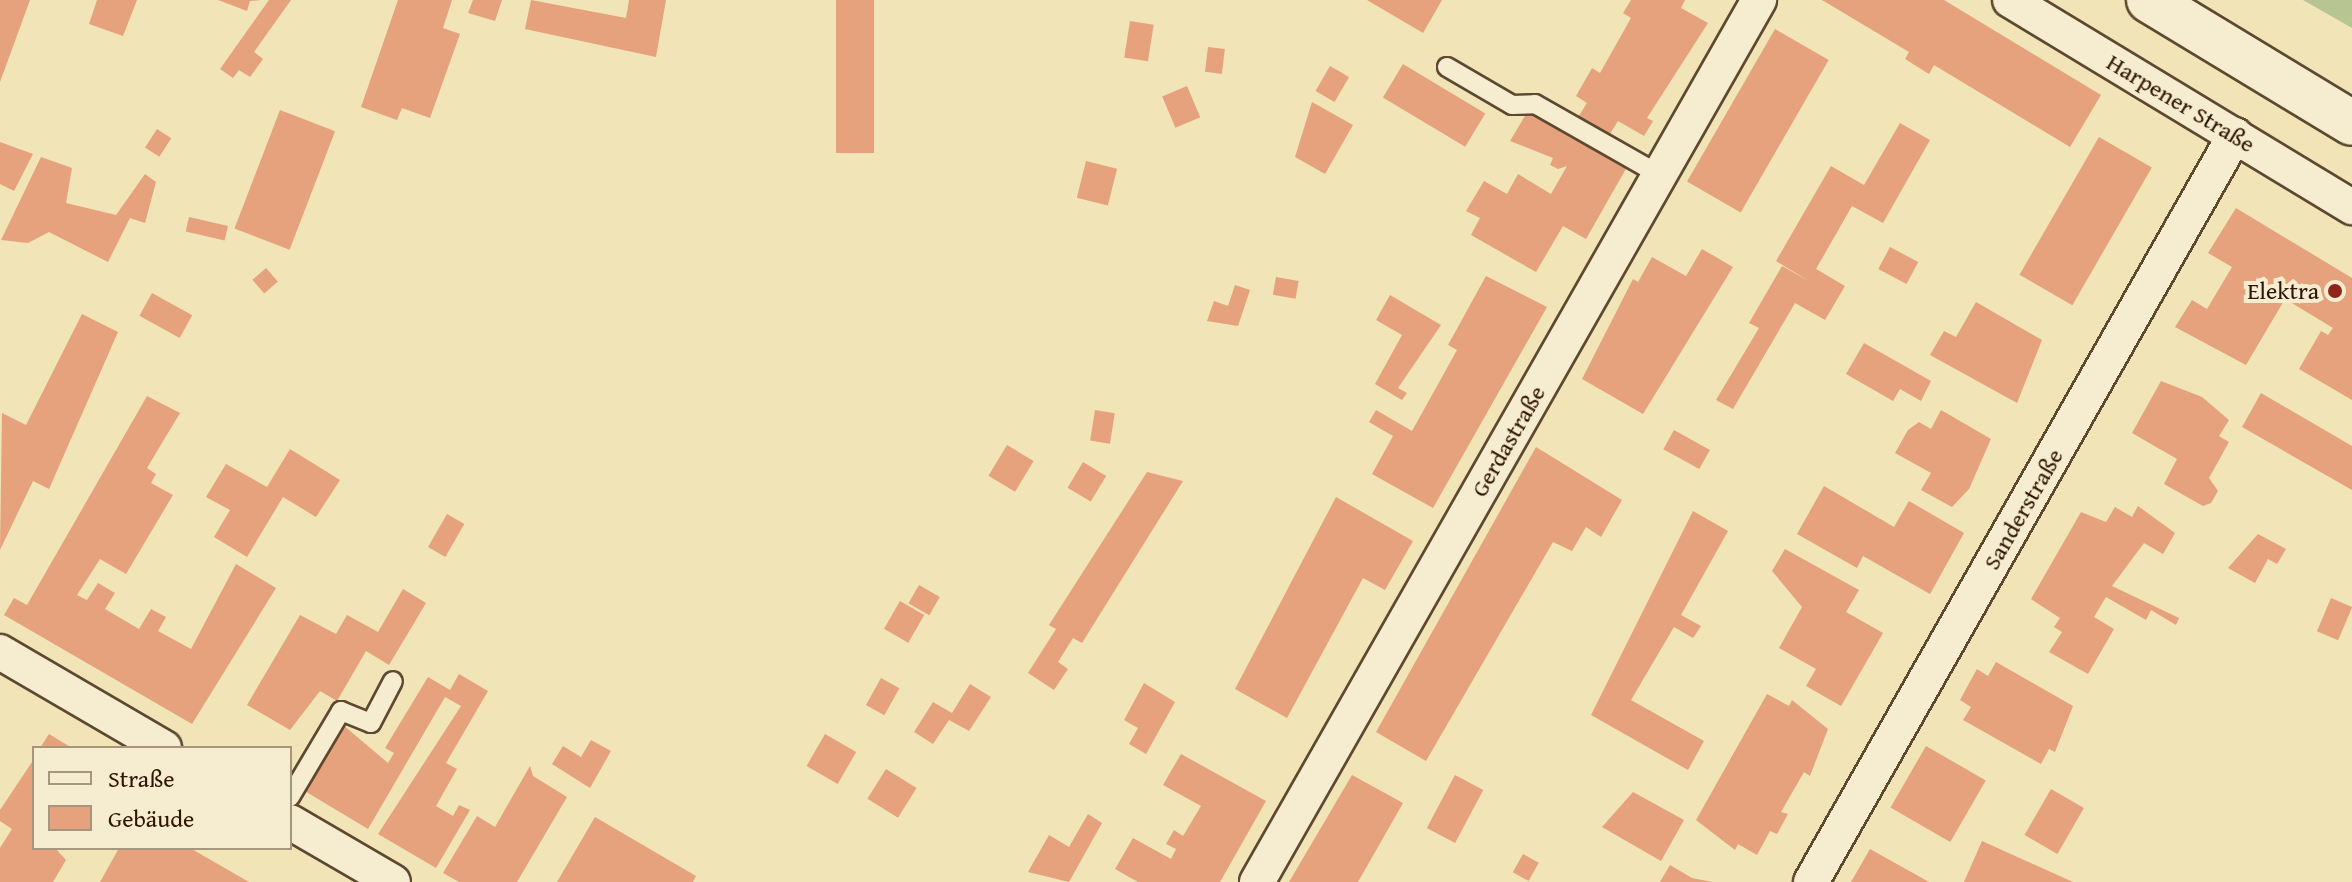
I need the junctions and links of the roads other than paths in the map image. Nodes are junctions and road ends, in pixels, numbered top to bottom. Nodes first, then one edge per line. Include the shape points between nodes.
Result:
1 (1759, 0) edge
2 (2010, 0) edge
3 (2149, 0) edge
4 (1447, 67) dead end
5 (2352, 123) edge
6 (2235, 135) junction
7 (1660, 175) junction
8 (2352, 207) edge
9 (0, 652) edge
10 (393, 681) dead end
11 (161, 746) edge
12 (292, 794) edge
13 (292, 823) edge
14 (393, 882) edge
15 (1257, 882) edge
16 (1811, 882) edge

1 - 7 street, Gerdastraße
2 - 6 street, Harpener Straße
3 - 5 main road
4 - 7 lane via 1512,105 1535,104
6 - 8 street, Harpener Straße
6 - 16 street, Sanderstraße
7 - 15 street, Gerdastraße
9 - 11 street
10 - 12 lane via 371,723 341,711
13 - 14 street

